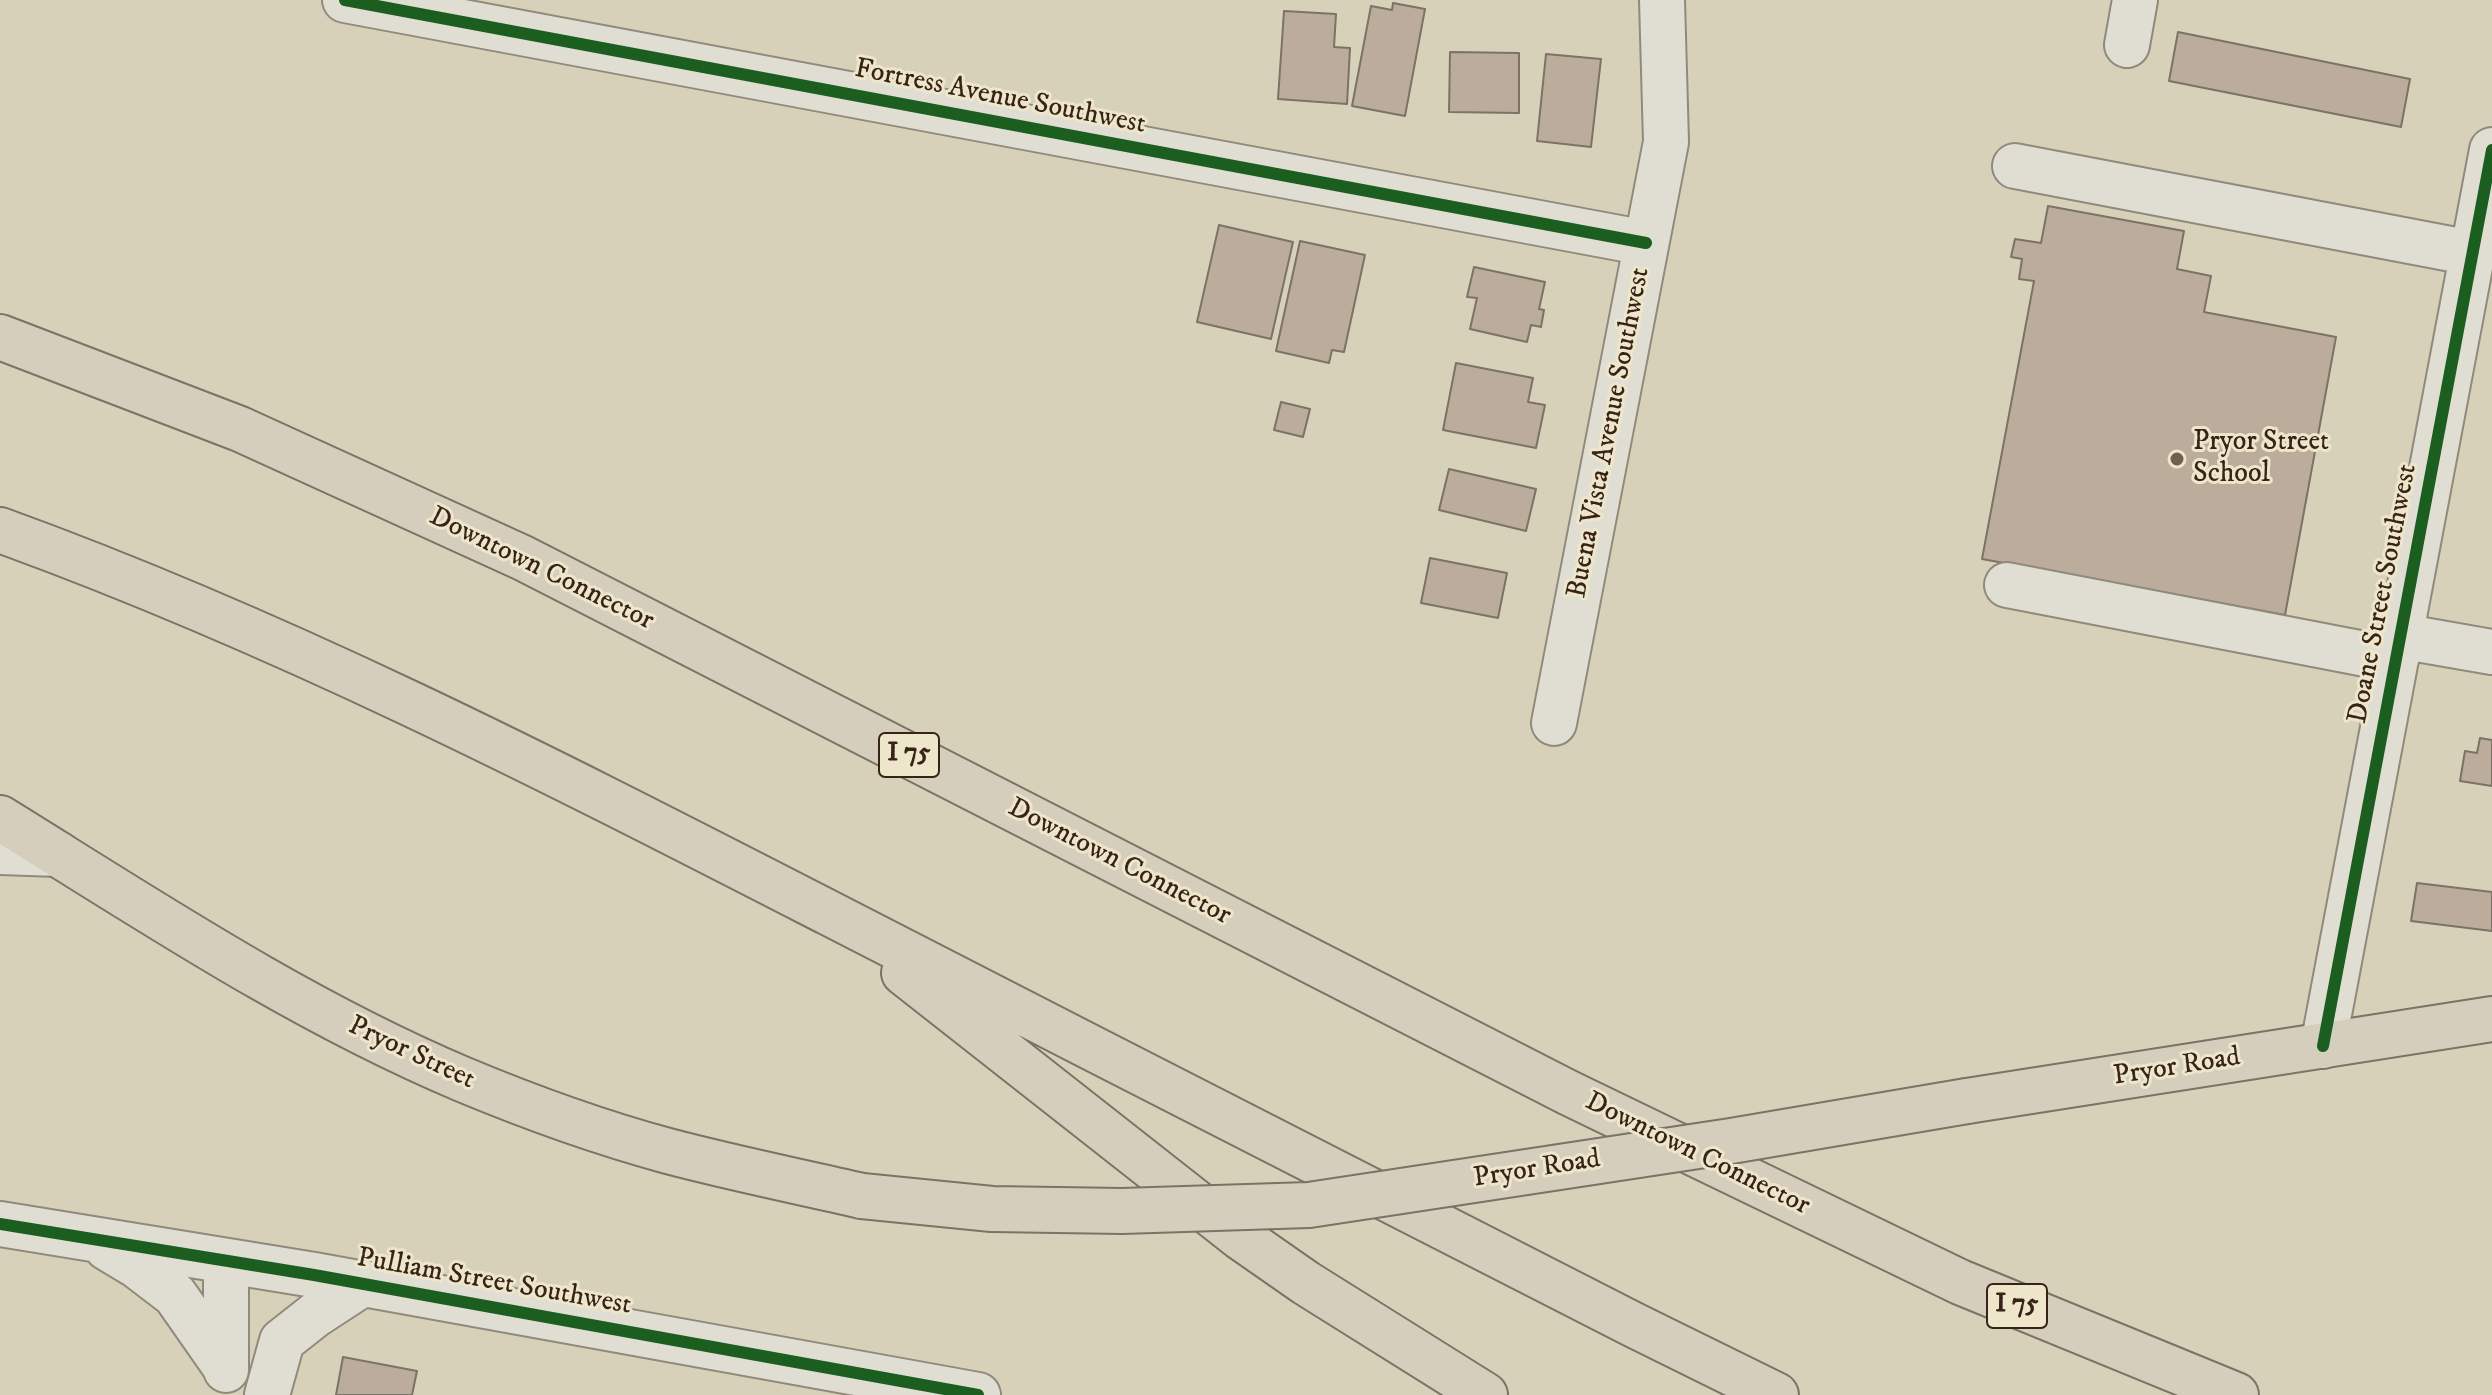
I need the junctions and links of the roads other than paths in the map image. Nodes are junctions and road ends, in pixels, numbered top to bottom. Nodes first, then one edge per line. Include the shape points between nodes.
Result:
1 (345, 0) edge
2 (1662, 0) edge
3 (2135, 0) edge
4 (2127, 45) dead end
5 (2492, 150) edge
6 (2015, 166) dead end
7 (1646, 243) junction
8 (2472, 253) junction
9 (0, 337) edge
10 (0, 530) edge
11 (2007, 585) dead end
12 (2398, 648) junction
13 (2492, 652) edge
14 (1554, 723) dead end
15 (0, 818) edge
16 (0, 852) edge
17 (58, 854) junction
18 (827, 912) junction
19 (2492, 1019) edge
20 (2323, 1046) junction
21 (862, 1196) joint
22 (0, 1224) edge
23 (91, 1239) junction
24 (226, 1261) junction
25 (364, 1283) junction
26 (227, 1381) edge
27 (267, 1395) edge
28 (978, 1395) edge
29 (1485, 1395) edge
30 (1776, 1395) edge
31 (2236, 1395) edge

1 - 7 street, Fortress Avenue Southwest
2 - 7 street, Buena Vista Avenue Southwest via 1666,142
3 - 4 street
5 - 8 street, Doane Street Southwest
6 - 8 street
7 - 14 street, Buena Vista Avenue Southwest
8 - 12 street, Doane Street Southwest
9 - 31 main road, Downtown Connector / I 75 via 240,429 523,558 1569,1093 1960,1282
10 - 18 main road via 270,638 624,806
11 - 12 street
12 - 13 street
12 - 20 street, Doane Street Southwest
15 - 17 main road, Pryor Street
16 - 17 street
17 - 21 main road, Pryor Street via 283,991 463,1079 667,1151
18 - 29 main road via 1240,1237
18 - 30 main road
19 - 20 main road, Pryor Road
20 - 21 main road, Pryor Road, bridge via 1309,1205 1021,1210
22 - 23 street, Pulliam Street Southwest
23 - 24 street, Pulliam Street Southwest
23 - 26 street via 175,1295
24 - 25 street, Pulliam Street Southwest
24 - 26 street
25 - 27 street via 282,1341
25 - 28 street, Pulliam Street Southwest

